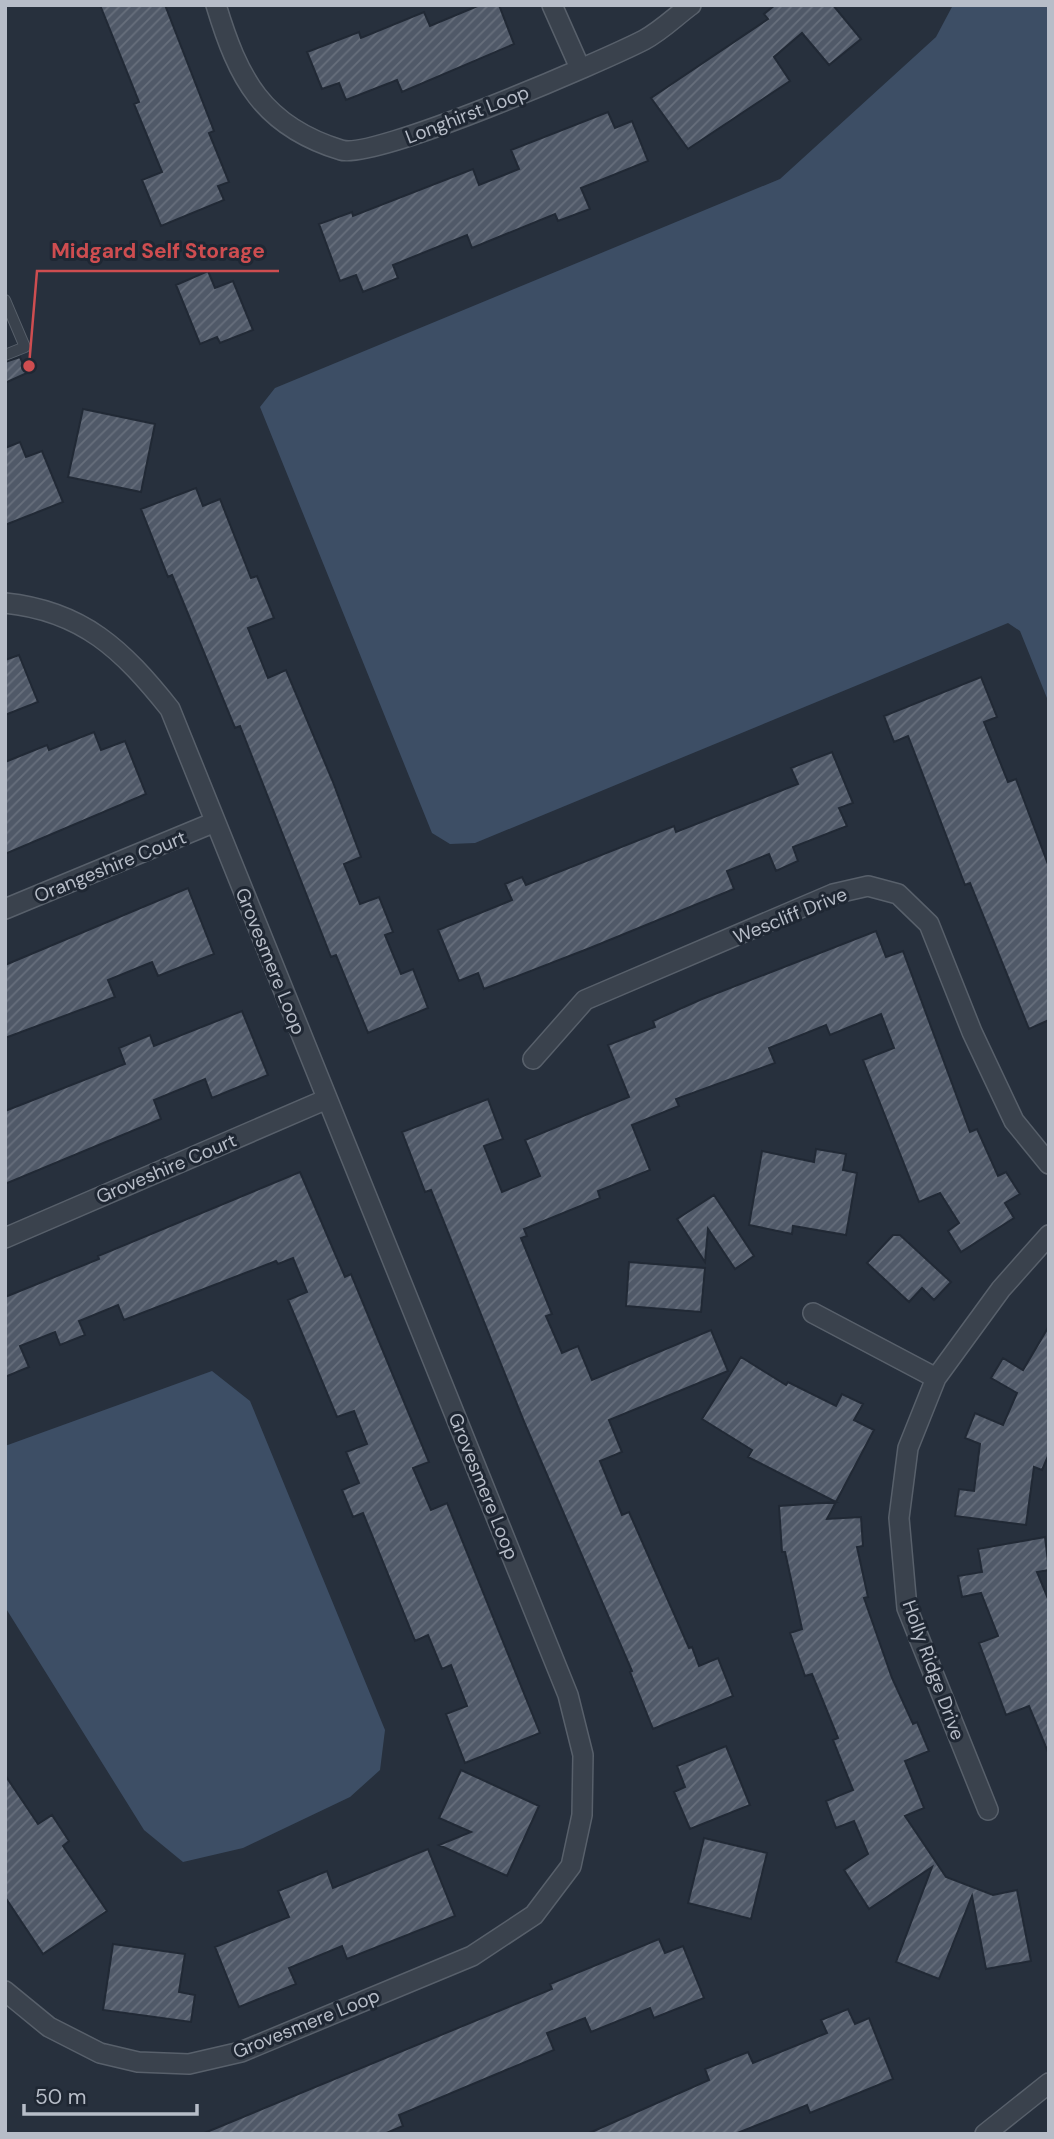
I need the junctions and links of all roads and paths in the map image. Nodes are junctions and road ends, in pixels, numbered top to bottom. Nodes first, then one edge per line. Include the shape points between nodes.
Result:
1 (216, 5) edge
2 (552, 5) edge
3 (691, 5) edge
4 (580, 68) junction
5 (5, 300) edge
6 (5, 355) edge
7 (5, 603) edge
8 (215, 822) junction
9 (5, 909) edge
10 (533, 1059) dead end
11 (327, 1099) junction
12 (1049, 1164) edge
13 (1049, 1235) edge
14 (5, 1238) edge
15 (813, 1313) dead end
16 (936, 1378) junction
17 (988, 1810) dead end
18 (5, 1992) edge
19 (1049, 2083) edge
20 (985, 2134) edge

1 - 4 street, Longhirst Loop via 234,63 249,89 286,125 343,152 405,139
2 - 4 street
3 - 4 street, Longhirst Loop via 646,38
5 - 6 lane via 25,347
7 - 8 street, Grovesmere Loop via 40,607 92,629 137,667 170,709
8 - 9 street, Orangeshire Court
8 - 11 street, Grovesmere Loop
10 - 12 street, Wescliff Drive via 585,1000 833,894 868,886 898,894 929,924 1014,1121
11 - 14 street, Groveshire Court
11 - 18 street, Grovesmere Loop via 568,1695 583,1755 582,1815 571,1866 534,1915 472,1956 241,2052 189,2064 138,2062 100,2053 49,2027
13 - 16 street, Holly Ridge Drive via 1001,1289
15 - 16 street
16 - 17 street, Holly Ridge Drive via 908,1448 898,1518 907,1608
19 - 20 street

